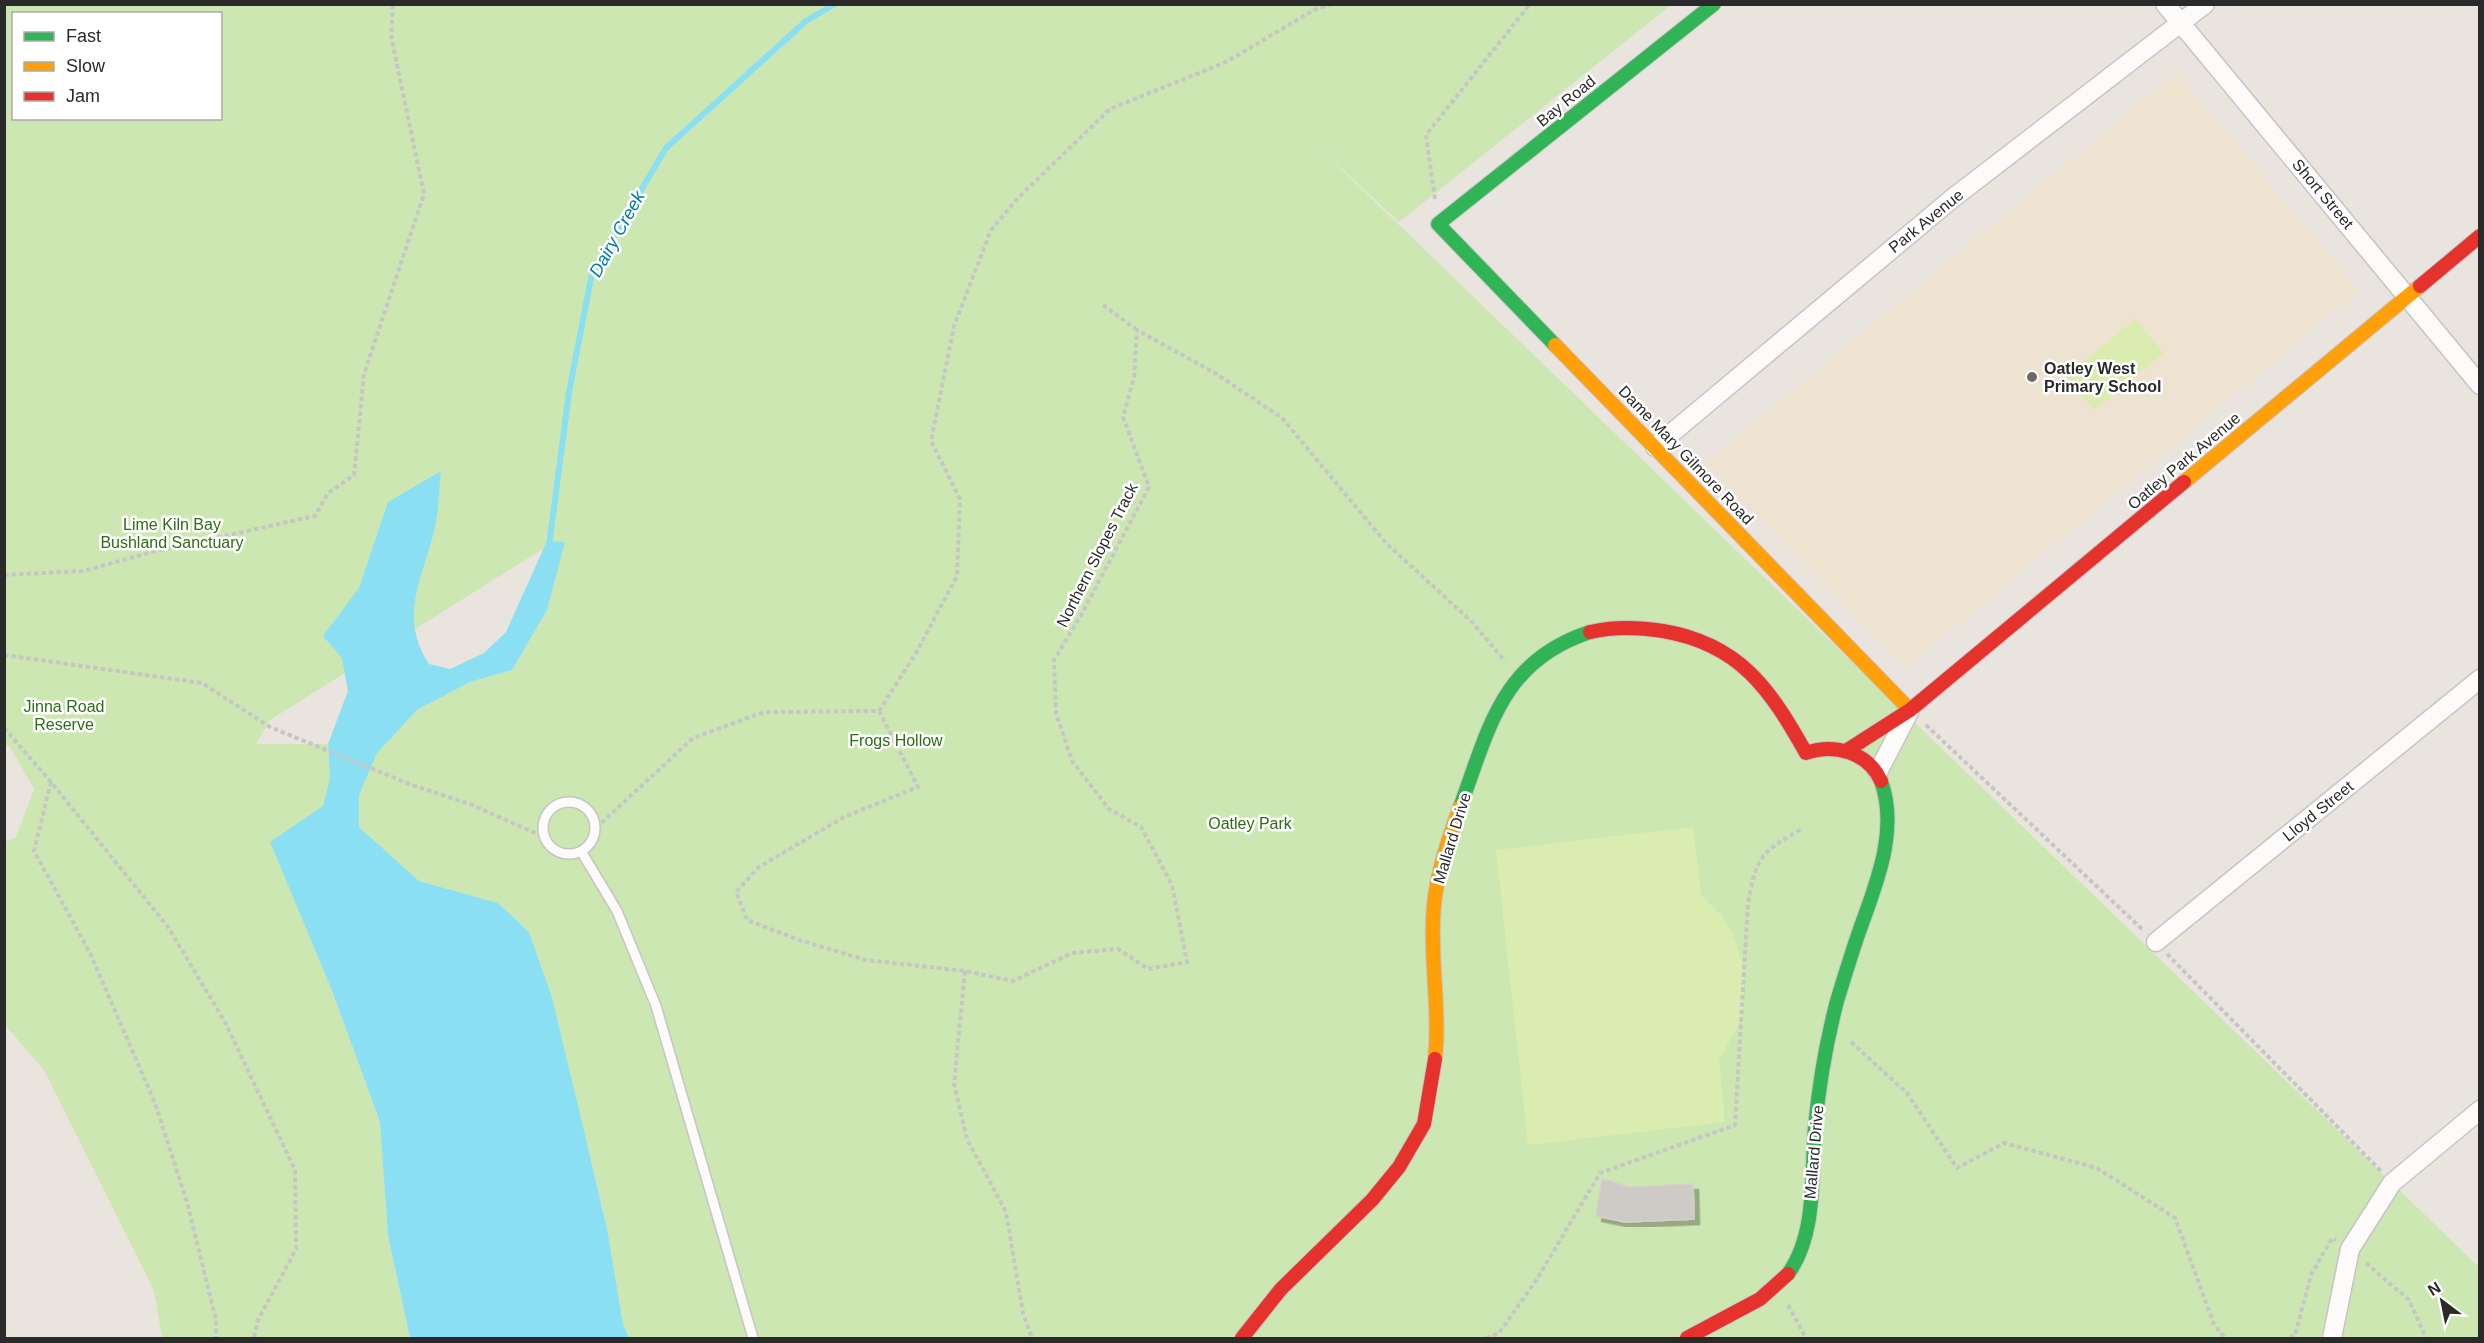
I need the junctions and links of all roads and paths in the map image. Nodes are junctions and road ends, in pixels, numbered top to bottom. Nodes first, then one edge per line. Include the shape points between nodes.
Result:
1 (393, 4) edge
2 (1331, 4) edge
3 (1530, 4) edge
4 (1714, 4) edge
5 (2165, 4) edge
6 (2205, 4) edge
7 (2181, 24) junction
8 (1438, 224) junction
9 (2480, 236) edge
10 (2408, 297) junction
11 (1103, 305) dead end
12 (1137, 330) junction
13 (2480, 385) edge
14 (1655, 447) junction
15 (4, 575) edge
16 (4, 655) edge
17 (1518, 677) junction
18 (2480, 679) edge
19 (1910, 710) junction
20 (879, 711) junction
21 (4, 728) edge
22 (1846, 751) junction
23 (1878, 772) junction
24 (51, 782) junction
25 (596, 828) junction
26 (1803, 828) dead end
27 (544, 837) junction
28 (581, 851) junction
29 (2156, 942) dead end
30 (965, 971) junction
31 (1831, 1024) junction
32 (2480, 1110) edge
33 (2350, 1249) junction
34 (1777, 1286) junction
35 (2293, 1337) edge
36 (216, 1338) edge
37 (254, 1338) edge
38 (753, 1338) edge
39 (1032, 1338) edge
40 (1242, 1338) edge
41 (1486, 1338) edge
42 (1687, 1338) edge
43 (1806, 1338) edge
44 (2225, 1338) edge
45 (2332, 1338) edge
46 (2426, 1338) edge

1 - 15 path via 392,36 424,194 364,375 354,475 328,493 315,516 83,571
2 - 20 path via 1226,62 1110,110 1018,198 991,230 954,326 931,441 960,499 957,576 916,653
3 - 8 path via 1426,135
4 - 8 street, Bay Road
5 - 7 street, Short Street
6 - 7 street, Park Avenue
7 - 10 street, Short Street
7 - 14 street, Park Avenue via 1953,198
8 - 14 street, Dame Mary Gilmore Road
9 - 10 street, Oatley Park Avenue
10 - 13 street, Short Street
10 - 19 street, Oatley Park Avenue
11 - 12 path
12 - 17 path via 1215,373 1282,418 1386,543 1471,621
12 - 30 path, Northern Slopes Track via 1134,377 1123,417 1149,487 1054,660 1056,712 1072,761 1109,809 1141,827 1172,885 1187,962 1148,969 1118,949 1072,953 1012,981
14 - 19 street, Dame Mary Gilmore Road
16 - 27 path via 202,683 270,727 412,785 470,804
17 - 22 street, Mallard Drive via 1542,655 1590,632 1641,628 1692,638 1732,656 1754,674 1781,707 1806,753 1826,747
17 - 40 street, Mallard Drive via 1490,729 1454,824 1438,881 1431,941 1437,1036 1423,1125 1386,1187 1294,1275
18 - 29 street, Lloyd Street
19 - 22 street
19 - 23 street
20 - 25 path via 764,711 693,738
20 - 30 path via 918,787 844,817 759,867 736,892 747,920 802,941 866,960
21 - 24 path
22 - 23 street, Mallard Drive
23 - 31 street, Mallard Drive via 1888,806 1889,827 1873,894
24 - 36 path via 34,851 90,953 155,1103 187,1202 216,1320
24 - 37 path via 168,927 225,1022 295,1170 296,1249 258,1320
25 - 27 lane via 591,812 568,801 547,813
25 - 28 lane via 592,841
26 - 41 path via 1768,848 1754,870 1735,1125 1600,1173 1538,1279 1499,1333
27 - 28 lane via 560,853
28 - 38 lane via 617,911 656,1006
30 - 39 path via 954,1084 967,1138 1006,1212 1023,1313
31 - 34 street, Mallard Drive via 1821,1078 1804,1237 1794,1265
31 - 44 path via 1907,1093 1957,1168 2004,1143 2097,1168 2175,1218 2214,1324
32 - 33 street via 2392,1183
33 - 35 path via 2332,1238 2311,1275
33 - 45 street
33 - 46 path via 2409,1300
34 - 42 street, Mallard Drive via 1752,1304
34 - 43 path

